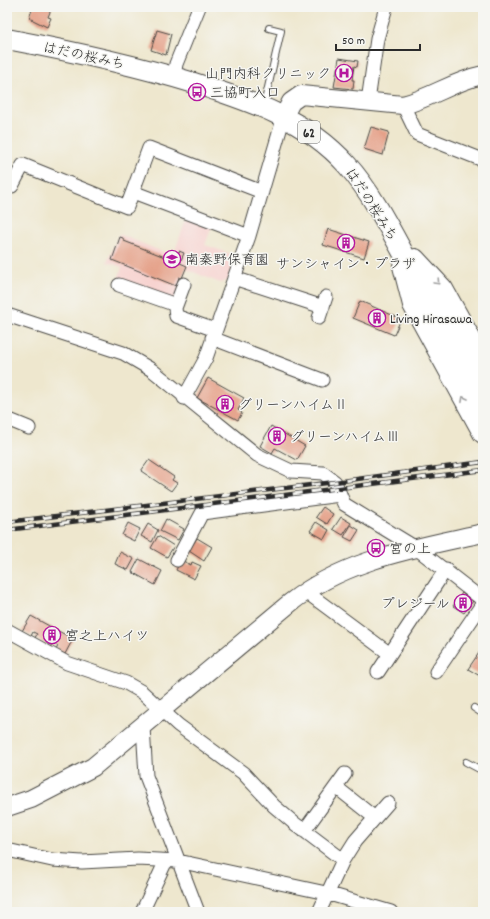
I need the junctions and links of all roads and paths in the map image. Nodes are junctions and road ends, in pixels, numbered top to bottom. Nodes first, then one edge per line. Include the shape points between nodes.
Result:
1 (199, 7) edge
2 (386, 7) edge
3 (269, 28) dead end
4 (7, 39) edge
5 (483, 75) edge
6 (174, 77) junction
7 (483, 83) edge
8 (438, 92) junction
9 (368, 101) junction
10 (403, 105) junction
11 (263, 107) junction
12 (284, 116) junction
13 (483, 160) edge
14 (12, 186) dead end
15 (133, 192) junction
16 (262, 192) junction
17 (249, 236) junction
18 (399, 245) junction
19 (234, 278) junction
20 (184, 284) dead end
21 (124, 290) dead end
22 (176, 305) junction
23 (323, 307) dead end
24 (7, 314) edge
25 (214, 334) junction
26 (480, 349) edge
27 (322, 380) dead end
28 (483, 396) edge
29 (184, 398) junction
30 (7, 419) edge
31 (29, 428) dead end
32 (483, 433) edge
33 (340, 495) junction
34 (483, 533) edge
35 (416, 548) junction
36 (177, 560) dead end
37 (446, 570) junction
38 (305, 591) junction
39 (483, 601) edge
40 (7, 630) edge
41 (390, 654) junction
42 (378, 672) dead end
43 (436, 672) dead end
44 (474, 708) dead end
45 (161, 711) junction
46 (483, 714) edge
47 (143, 727) junction
48 (466, 762) dead end
49 (483, 771) edge
50 (345, 774) dead end
51 (336, 787) junction
52 (388, 803) dead end
53 (7, 807) edge
54 (375, 818) junction
55 (304, 831) junction
56 (7, 850) edge
57 (343, 860) junction
58 (171, 861) junction
59 (326, 893) junction
60 (142, 912) edge
61 (198, 912) edge
62 (319, 912) edge
63 (391, 912) edge

1 - 6 street via 176,64
2 - 9 street via 377,39
3 - 11 lane via 281,31
4 - 6 main road, はだの桜みち / 62 via 98,56
5 - 8 street via 460,80
6 - 11 main road, はだの桜みち / 62
7 - 8 street via 467,84
8 - 10 street
9 - 10 street
9 - 12 street via 301,96 291,102
10 - 13 street via 417,134
11 - 12 main road, はだの桜みち / 62
12 - 16 street
12 - 18 main road, はだの桜みち / 62 via 323,142 347,165
14 - 15 street via 23,165 127,207
15 - 16 street via 148,148
15 - 17 street
16 - 17 street
17 - 19 street
18 -> 26 main road via 443,288
18 - 28 main road, はだの桜みち / 62
32 -> 18 main road via 413,305
19 - 23 street via 283,289
19 - 25 street
20 - 22 street
21 - 22 street
22 - 25 street via 176,316
24 - 29 street via 123,353 152,370
25 - 27 street via 270,365
25 - 29 street via 206,358
29 - 33 street via 257,455 291,471 323,473 335,482
30 - 31 street
33 - 35 street via 344,504
33 - 36 street via 202,512
34 - 35 street
35 - 37 street
35 - 38 street via 352,567
37 - 39 street
37 - 41 street
38 - 41 street
38 - 45 street
39 - 43 street
40 - 45 street via 67,663 126,683 142,692
41 - 42 street
44 - 46 lane
45 - 47 street
45 - 55 street via 243,773 274,806
47 - 53 street via 93,767 31,799
47 - 58 street via 146,776
48 - 49 lane
50 - 51 street
51 - 54 street
51 - 55 street
52 - 54 street
54 - 57 street
55 - 57 street
56 - 58 street via 52,860
57 - 59 street
58 - 59 street
58 - 60 street via 164,865
58 - 61 street
59 - 62 street
59 - 63 street

